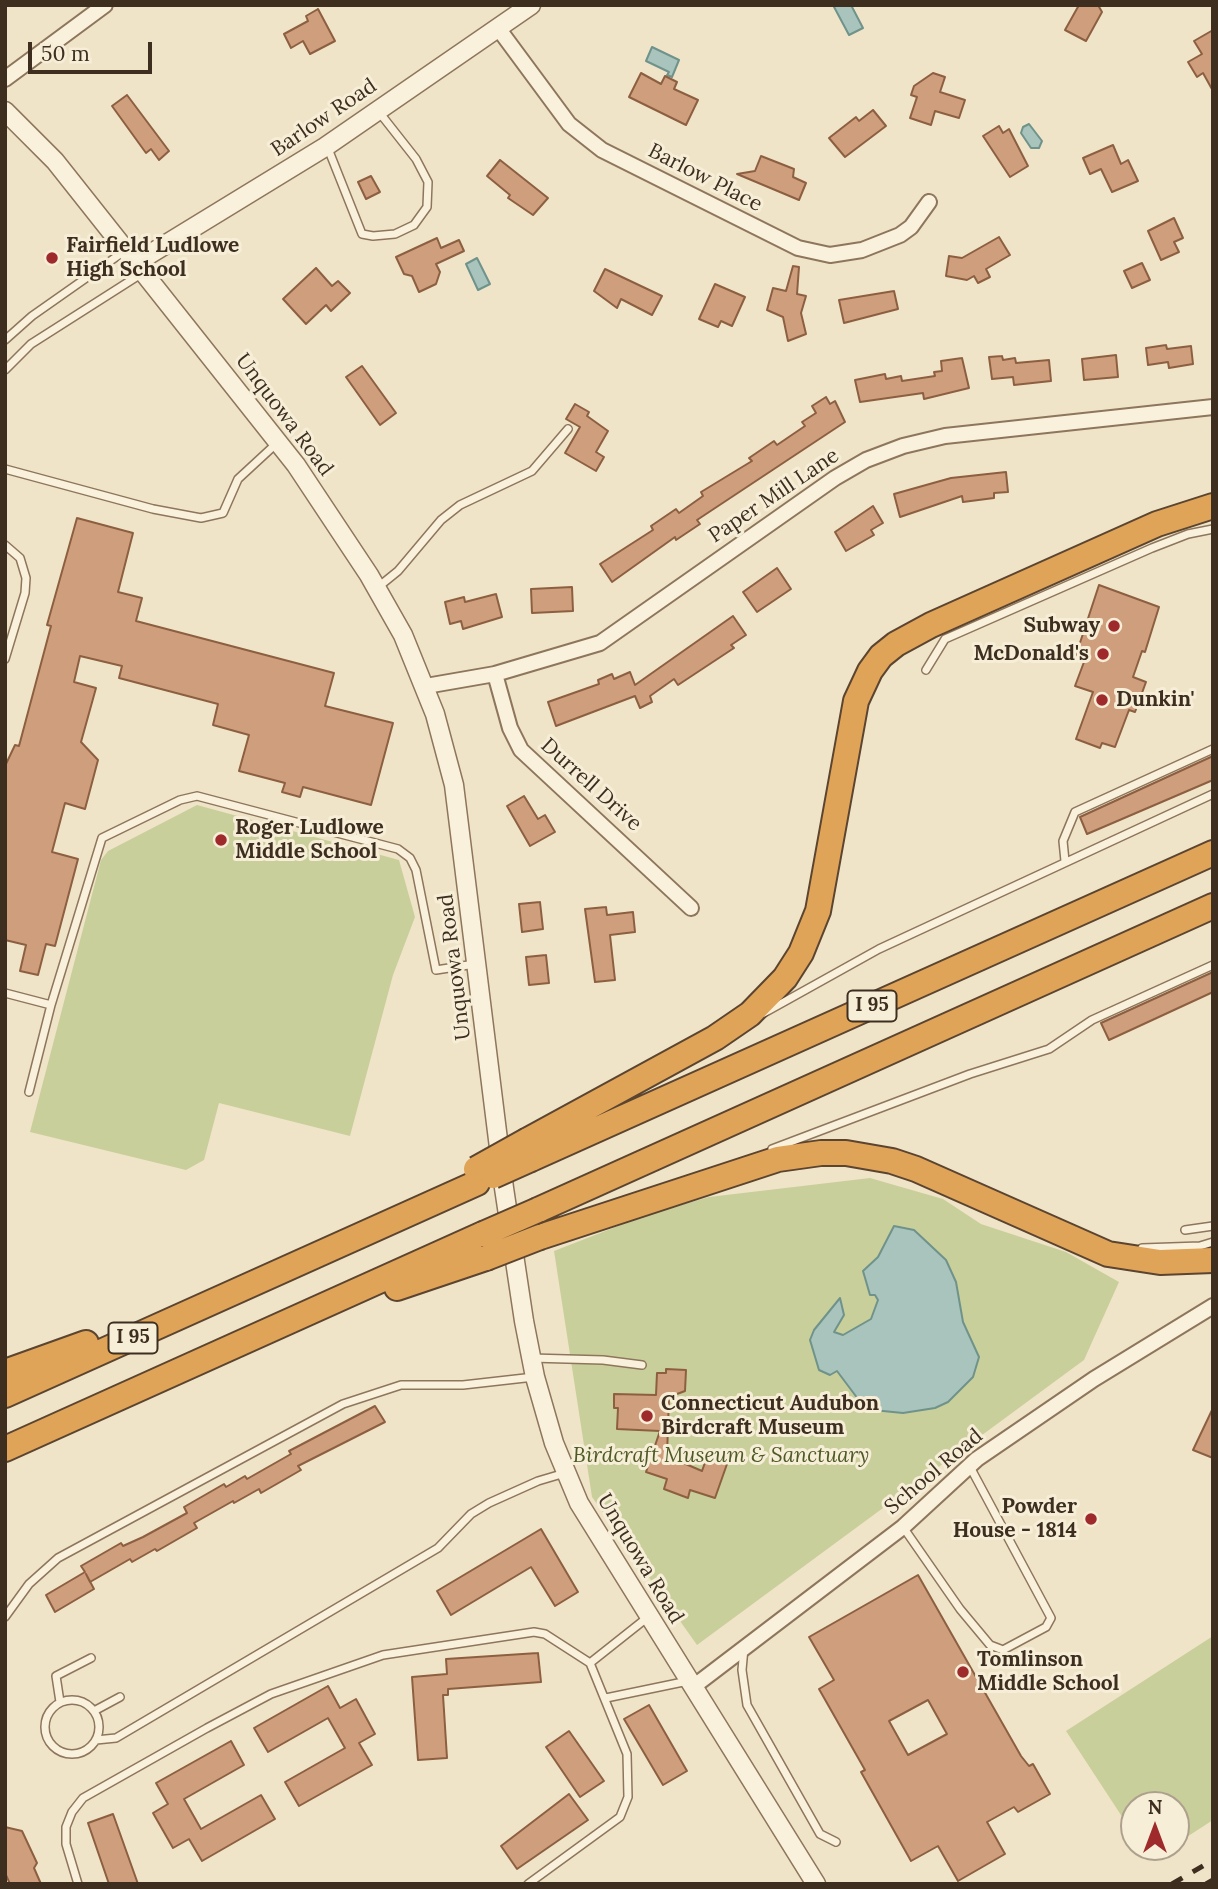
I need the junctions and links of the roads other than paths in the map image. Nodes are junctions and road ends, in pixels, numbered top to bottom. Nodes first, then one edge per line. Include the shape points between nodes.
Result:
1 (105, 5) edge
2 (531, 5) edge
3 (498, 28) junction
4 (5, 79) edge
5 (378, 110) junction
6 (5, 111) edge
7 (327, 145) junction
8 (929, 202) dead end
9 (136, 261) junction
10 (5, 340) edge
11 (5, 370) edge
12 (1213, 407) edge
13 (568, 429) dead end
14 (278, 442) junction
15 (5, 469) edge
16 (1213, 506) edge
17 (1213, 529) edge
18 (5, 545) edge
19 (376, 588) junction
20 (5, 659) edge
21 (926, 670) dead end
22 (495, 674) junction
23 (426, 687) junction
24 (1213, 749) edge
25 (1213, 794) edge
26 (1213, 853) edge
27 (1065, 862) junction
28 (1213, 906) edge
29 (691, 908) dead end
30 (477, 964) junction
31 (1213, 965) edge
32 (5, 993) edge
33 (51, 1005) junction
34 (715, 1038) junction
35 (29, 1092) dead end
36 (530, 1150) junction
37 (767, 1151) dead end
38 (755, 1156) dead end
39 (658, 1196) junction
40 (1213, 1226) edge
41 (1185, 1230) dead end
42 (1213, 1242) edge
43 (485, 1246) junction
44 (1092, 1248) junction
45 (1213, 1260) edge
46 (261, 1280) junction
47 (1213, 1306) edge
48 (531, 1358) junction
49 (642, 1365) dead end
50 (5, 1372) edge
51 (535, 1377) junction
52 (5, 1395) edge
53 (95, 1409) junction
54 (5, 1449) edge
55 (5, 1457) edge
56 (969, 1465) junction
57 (565, 1473) junction
58 (903, 1527) junction
59 (5, 1617) edge
60 (648, 1617) junction
61 (744, 1646) junction
62 (91, 1658) dead end
63 (590, 1662) junction
64 (691, 1684) junction
65 (120, 1697) dead end
66 (606, 1698) junction
67 (60, 1702) junction
68 (94, 1711) junction
69 (96, 1740) junction
70 (836, 1842) dead end
71 (78, 1884) edge
72 (528, 1884) edge
73 (816, 1884) edge

1 - 4 street
2 - 3 street, Barlow Road
3 - 5 street, Barlow Road
3 - 8 street, Barlow Place via 569,124 602,150 798,248 830,255 862,250 900,235
5 - 7 street, Barlow Road
5 - 7 lane via 428,182 427,207 414,225 394,234 362,234
6 - 9 street, Unquowa Road via 55,161
7 - 9 street, Barlow Road
9 - 10 lane via 32,316
9 - 11 lane
9 - 14 street, Unquowa Road
12 - 22 street, Paper Mill Lane via 945,436 891,451 835,478 600,643
13 - 19 lane via 532,471 460,505 441,520 398,571
14 - 15 lane via 234,485 223,513 201,518
14 - 19 street, Unquowa Road
16 - 34 highway via 1157,524 931,625 881,656 856,701 822,895 808,940 769,996
17 - 21 lane via 1152,548 945,639
18 - 20 lane via 20,558 26,578
19 - 23 street, Unquowa Road
22 - 23 street, Paper Mill Lane
22 - 29 street, Durrell Drive via 510,728 522,750
23 - 30 street, Unquowa Road via 454,785
24 - 27 lane via 1075,812 1063,841
25 - 27 lane
26 - 36 highway, I 95
27 - 34 lane via 879,949
28 - 43 highway, I 95, bridge via 538,1210
30 - 33 lane via 436,970 416,870 398,849 197,796 102,838
30 - 48 street, Unquowa Road via 504,1188
31 - 37 lane via 1091,1020 1049,1049
32 - 33 lane
33 - 35 lane
34 - 36 highway
36 - 46 highway, I 95, bridge via 371,1231
38 - 39 lane
39 - 43 highway, bridge via 540,1237
39 - 44 highway via 799,1155 869,1156 928,1174
40 - 41 lane
42 - 44 lane via 1172,1248
43 - 53 highway, I 95 via 274,1328
44 - 45 highway via 1142,1261
46 - 50 highway
46 - 52 highway, I 95
47 - 56 street, School Road
48 - 49 lane
48 - 51 street, Unquowa Road
51 - 57 street, Unquowa Road
51 - 59 lane via 463,1385 401,1385 343,1404 58,1558 29,1584
53 - 54 highway, I 95
53 - 55 highway
56 - 58 street, School Road
56 - 58 lane via 1051,1618 1046,1627 1003,1650 990,1646
57 - 60 street, Unquowa Road
57 - 69 lane via 489,1503 471,1514 438,1548 116,1738
58 - 61 street, School Road
60 - 63 lane
60 - 64 street, Unquowa Road
61 - 64 street, School Road
61 - 70 lane via 747,1705 820,1834
62 - 67 lane via 56,1676
63 - 66 lane
63 - 71 lane via 534,1632 383,1655 271,1694 83,1798 66,1827 68,1854
64 - 66 lane
64 - 73 street, Unquowa Road
65 - 68 lane
66 - 72 lane via 627,1754 626,1805 620,1817
67 - 68 lane via 77,1700
67 - 69 lane via 45,1722 55,1748 73,1754
68 - 69 lane via 99,1723

